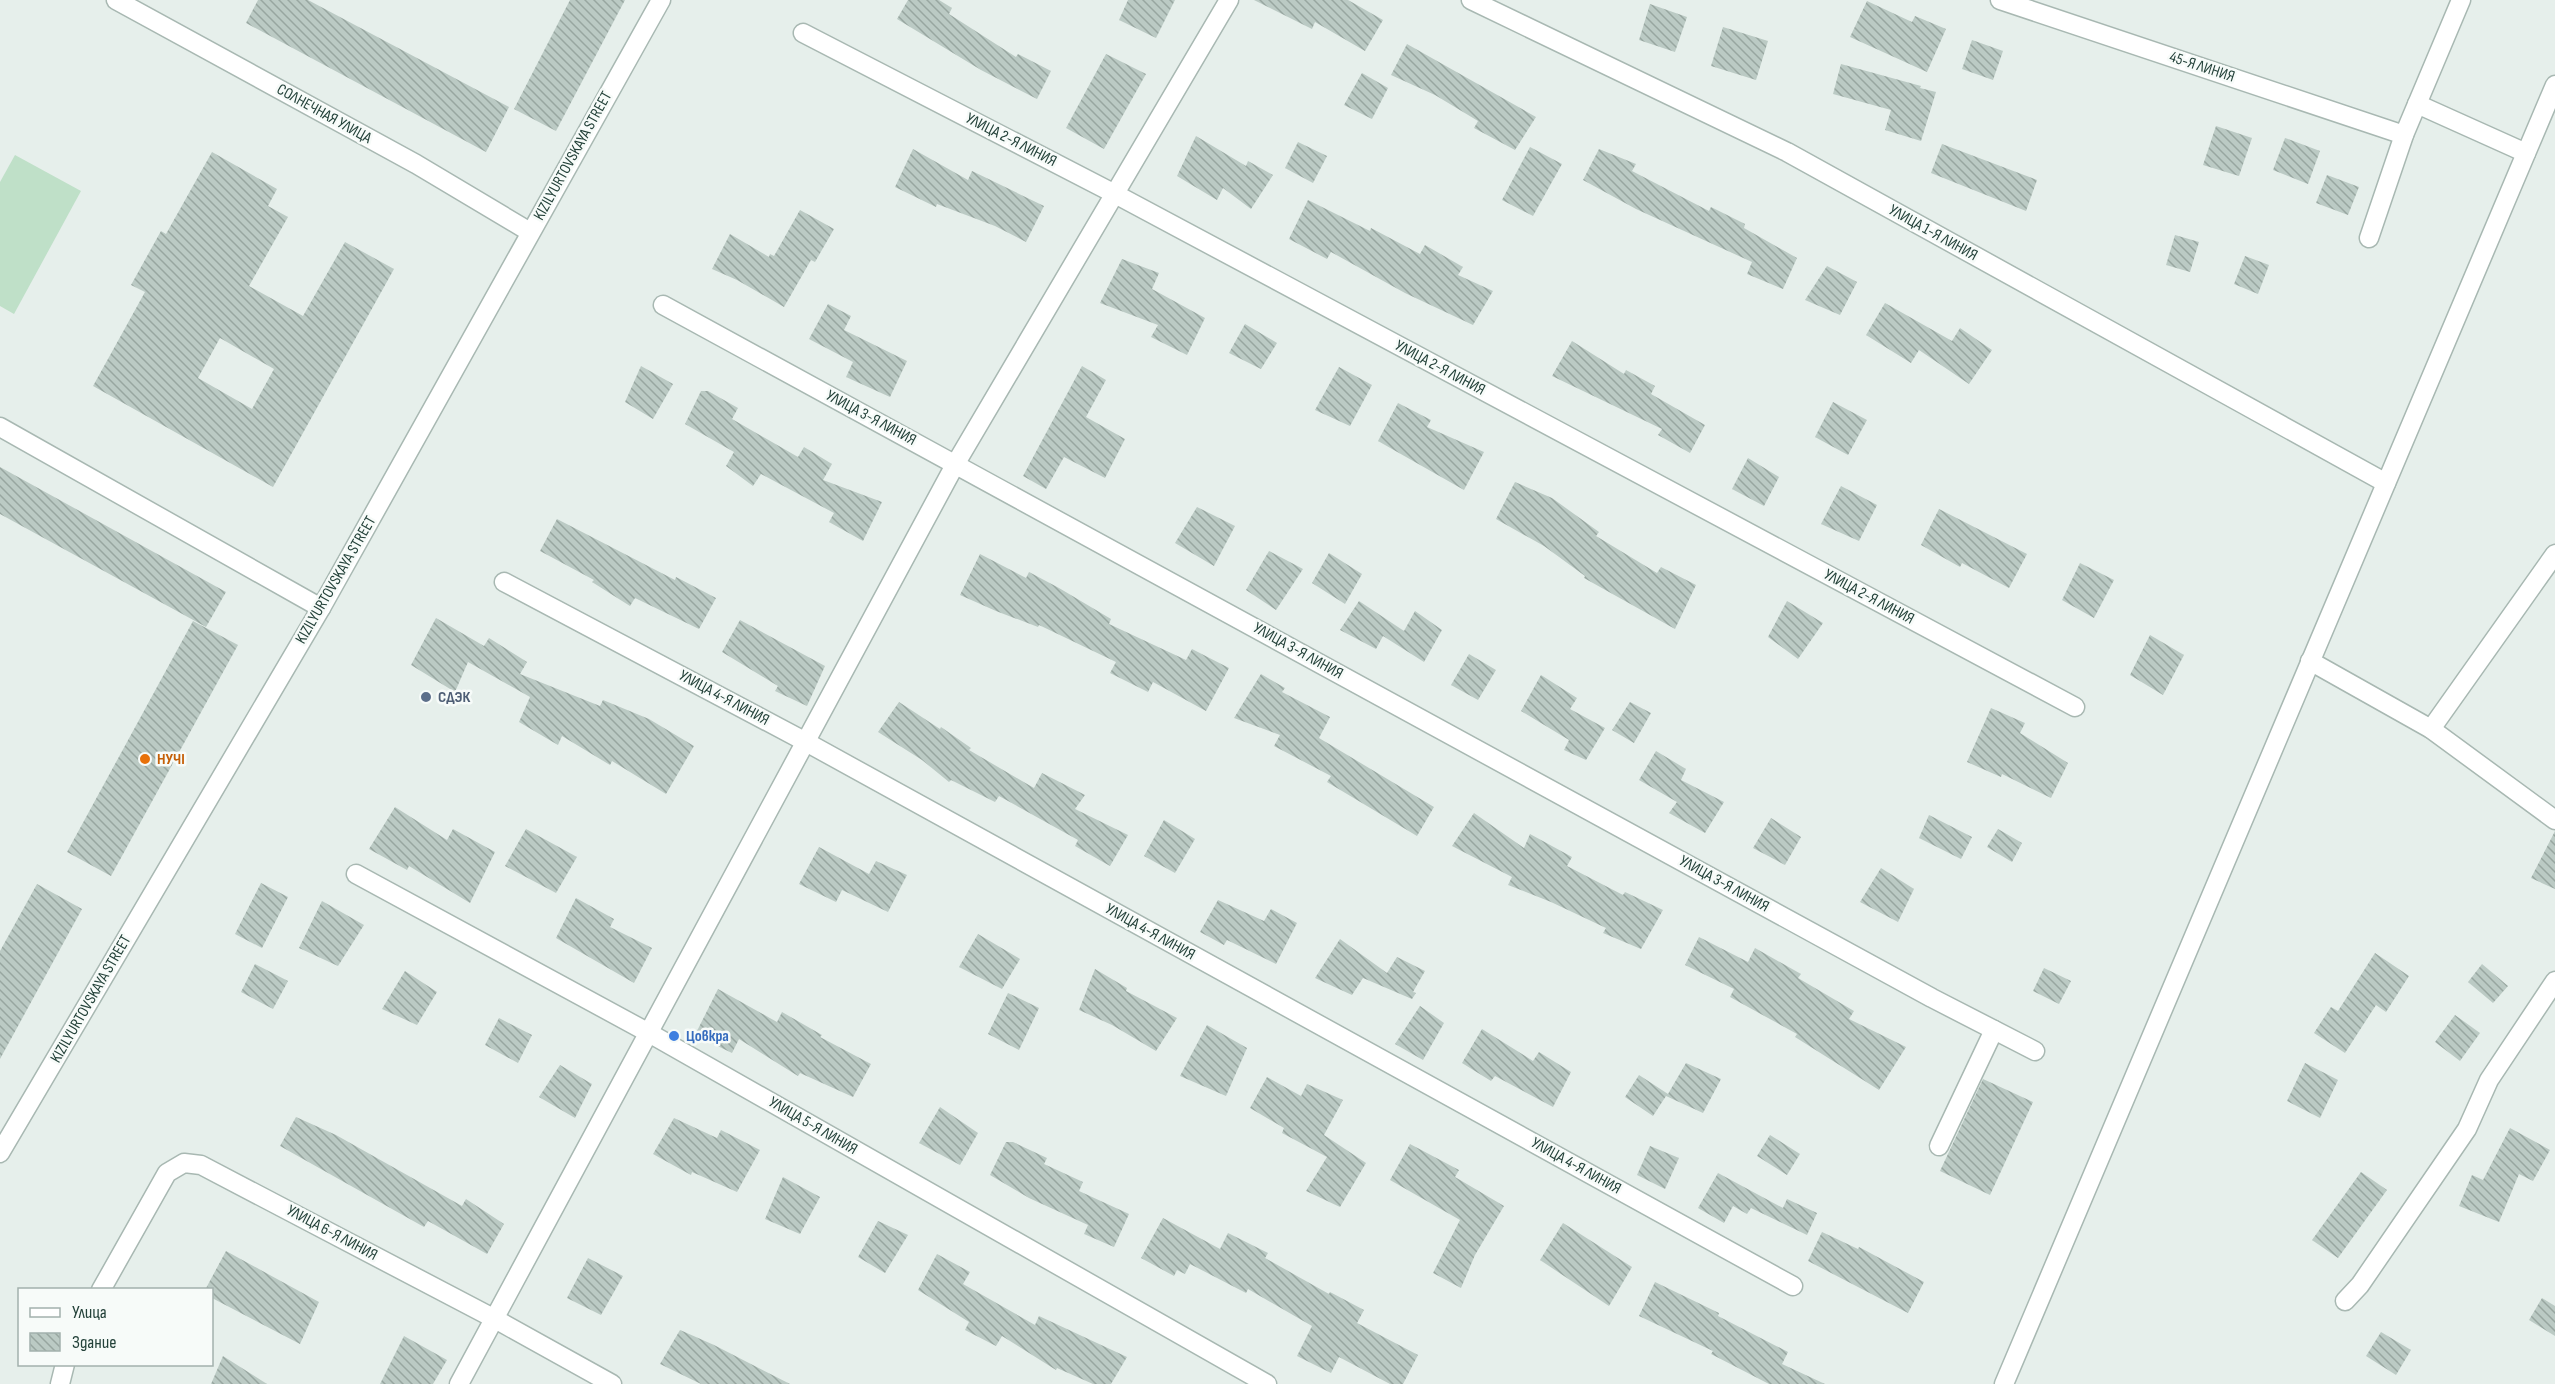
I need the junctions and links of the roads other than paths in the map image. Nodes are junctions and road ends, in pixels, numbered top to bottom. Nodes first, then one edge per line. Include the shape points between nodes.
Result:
1 (116, 0) edge
2 (661, 0) edge
3 (1229, 0) edge
4 (1471, 0) edge
5 (2000, 0) edge
6 (2461, 0) edge
7 (803, 33) dead end
8 (2555, 85) edge
9 (2417, 104) junction
10 (2404, 135) junction
11 (2526, 153) junction
12 (1115, 194) junction
13 (530, 232) junction
14 (2369, 238) dead end
15 (663, 305) dead end
16 (0, 427) edge
17 (956, 464) junction
18 (2386, 483) junction
19 (2555, 554) edge
20 (504, 582) dead end
21 (321, 608) junction
22 (2310, 661) junction
23 (2075, 707) dead end
24 (2432, 729) junction
25 (806, 742) junction
26 (2555, 820) edge
27 (356, 874) dead end
28 (2555, 981) edge
29 (1994, 1030) junction
30 (650, 1033) junction
31 (2035, 1050) dead end
32 (1939, 1146) dead end
33 (0, 1153) edge
34 (1793, 1286) dead end
35 (102, 1288) edge
36 (2345, 1301) dead end
37 (495, 1319) junction
38 (65, 1366) edge
39 (60, 1384) edge
40 (459, 1384) edge
41 (612, 1384) edge
42 (1267, 1384) edge
43 (2004, 1384) edge

1 - 13 street, СОЛНЕЧНАЯ УЛИЦА via 416,164
2 - 13 street, KIZILYURTOVSKAYA STREET
3 - 12 street
4 - 18 street, УЛИЦА 1-Я ЛИНИЯ via 1787,152
5 - 10 street, 45-Я ЛИНИЯ
6 - 9 street
7 - 12 street, УЛИЦА 2-Я ЛИНИЯ
8 - 11 street
9 - 10 street
9 - 11 street
10 - 14 street
11 - 18 street
12 - 17 street
12 - 23 street, УЛИЦА 2-Я ЛИНИЯ
13 - 21 street, KIZILYURTOVSKAYA STREET
15 - 17 street, УЛИЦА 3-Я ЛИНИЯ
16 - 21 street
17 - 25 street
17 - 29 street, УЛИЦА 3-Я ЛИНИЯ
18 - 22 street
19 - 24 street
20 - 25 street, УЛИЦА 4-Я ЛИНИЯ
21 - 33 street, KIZILYURTOVSKAYA STREET
22 - 24 street
22 - 43 street
24 - 26 street
25 - 30 street
25 - 34 street, УЛИЦА 4-Я ЛИНИЯ
27 - 30 street, УЛИЦА 5-Я ЛИНИЯ
28 - 36 street via 2489,1080 2467,1129
29 - 31 street, УЛИЦА 3-Я ЛИНИЯ
29 - 32 street
30 - 37 street
30 - 42 street, УЛИЦА 5-Я ЛИНИЯ
35 - 37 street, УЛИЦА 6-Я ЛИНИЯ via 168,1173 184,1164 193,1164
37 - 40 street
37 - 41 street, УЛИЦА 6-Я ЛИНИЯ
38 - 39 street

